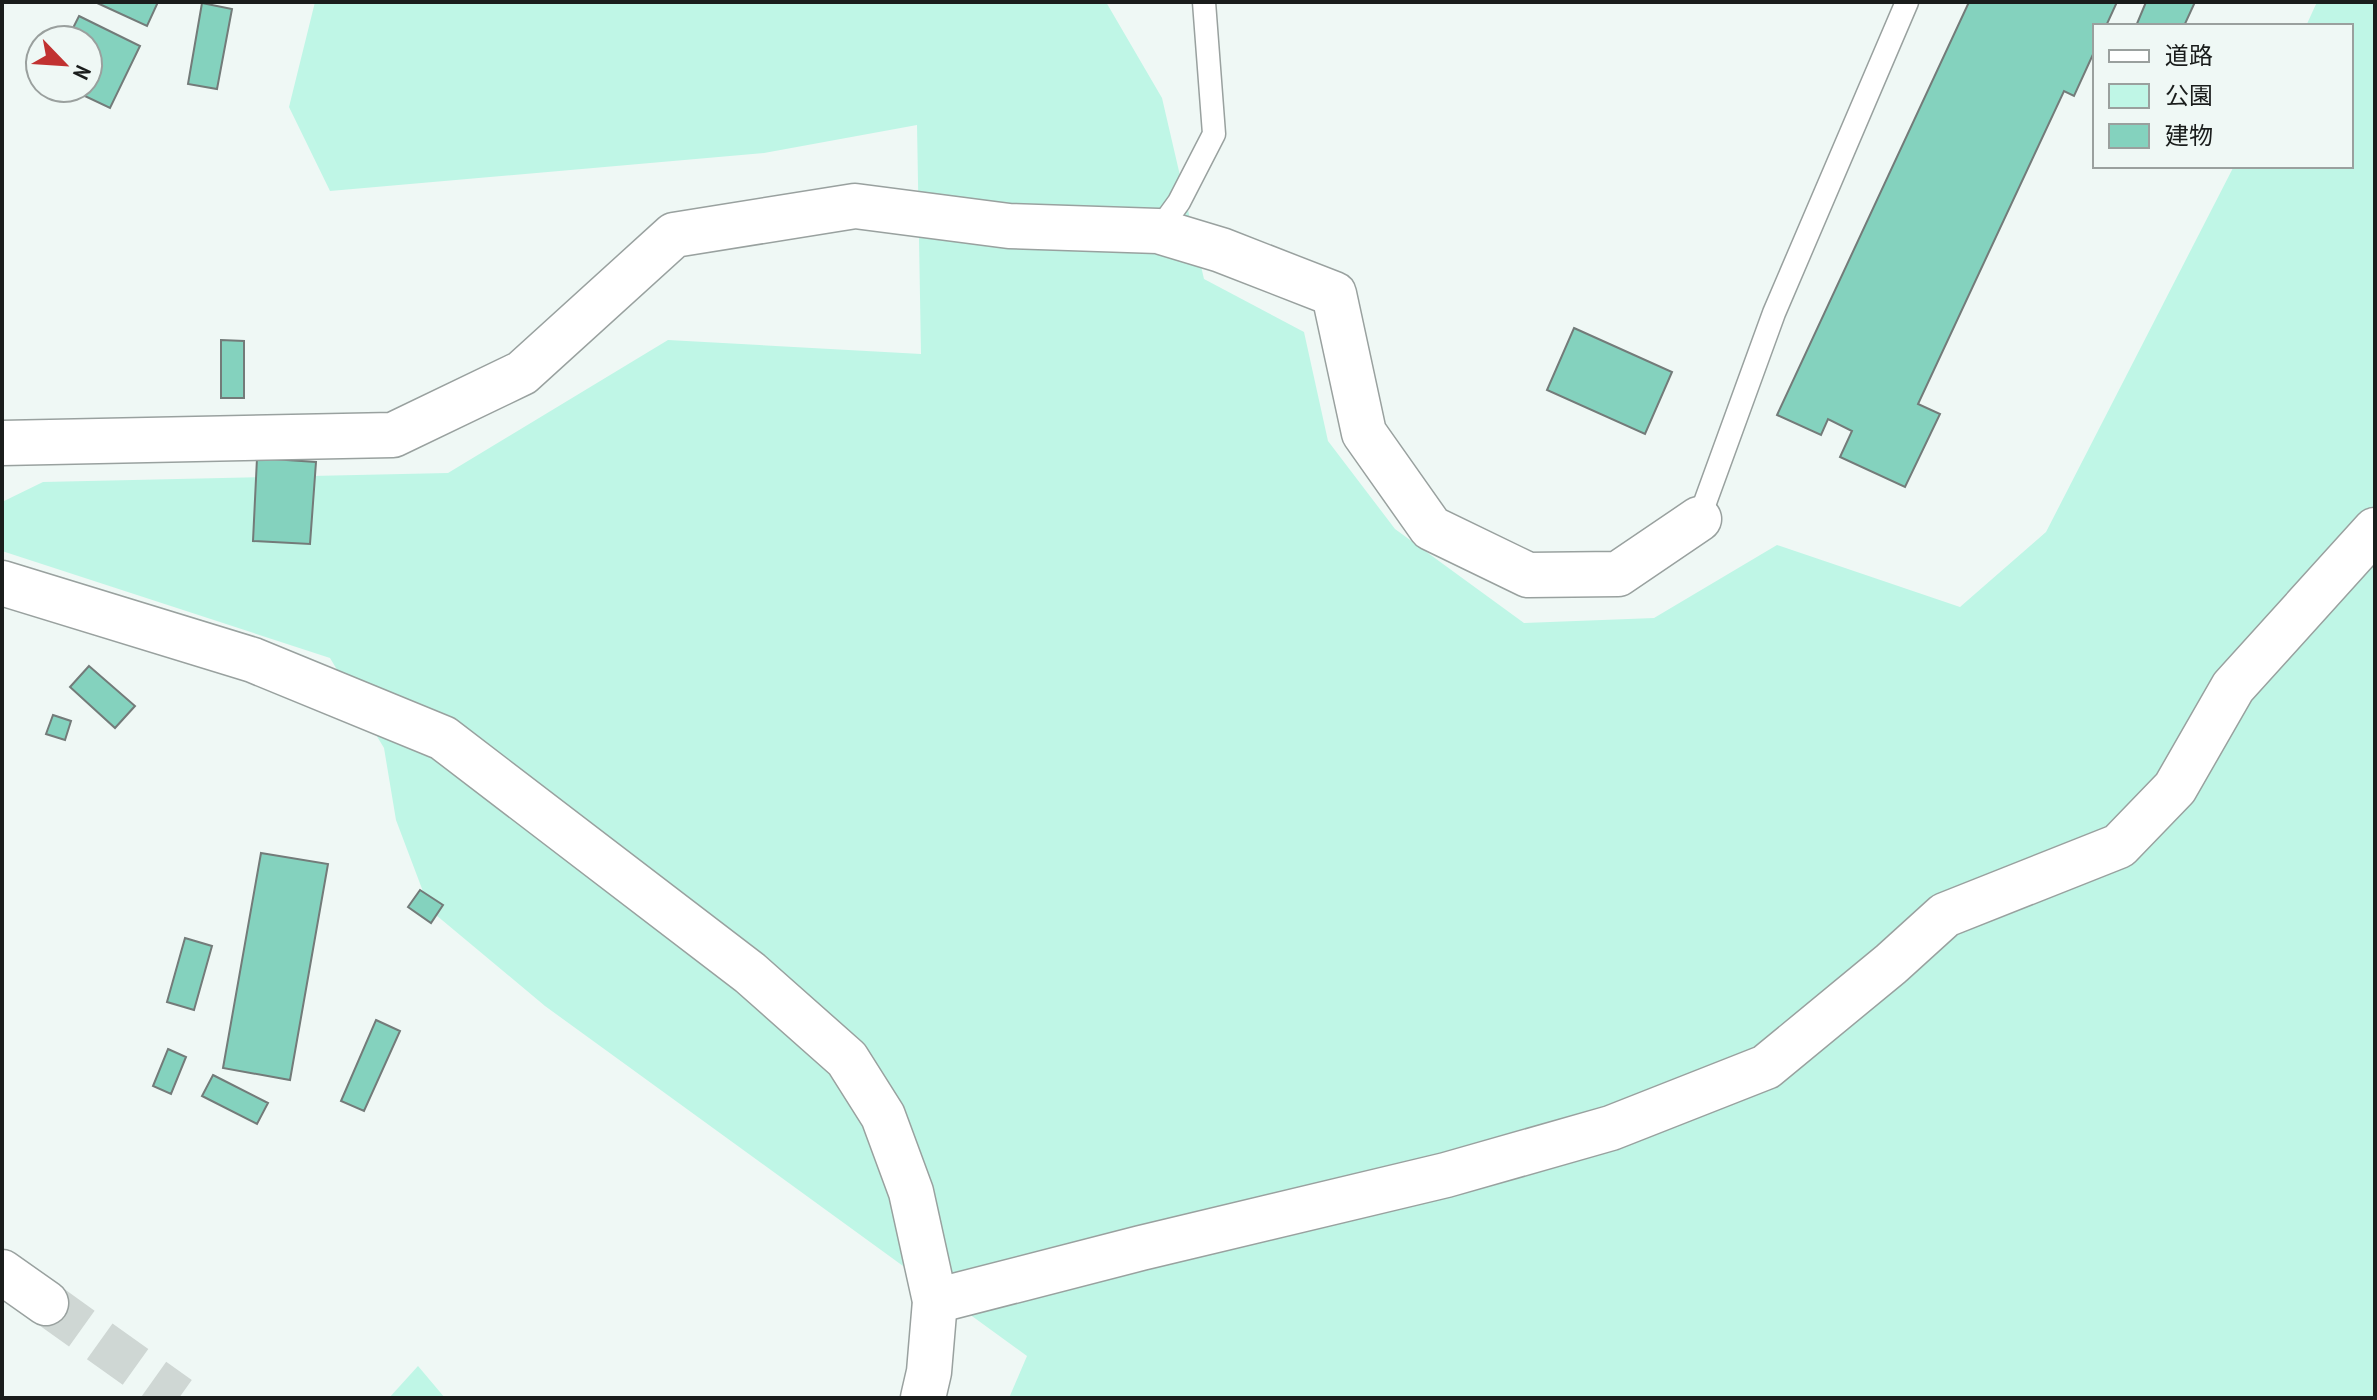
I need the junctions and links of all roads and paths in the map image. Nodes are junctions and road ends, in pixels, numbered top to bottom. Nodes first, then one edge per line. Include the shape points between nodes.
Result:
1 (1204, 2) edge
2 (1907, 2) edge
3 (1158, 231) junction
4 (2, 443) edge
5 (1699, 519) joint
6 (2375, 530) edge
7 (2, 583) edge
8 (2, 1272) edge
9 (935, 1301) junction
10 (46, 1303) tunnel mouth
11 (923, 1398) edge

1 - 3 lane via 1214,134
2 - 5 lane via 1774,313
3 - 4 main road via 1009,226 855,206 674,235 522,373 393,435
3 - 5 main road via 1334,294 1364,433 1431,528 1528,575 1618,574
6 - 9 main road via 2233,687 2175,788 2119,846 1945,915 1766,1067 1611,1128 1446,1175
7 - 9 main road via 253,660 443,738 738,963 847,1059 883,1116 911,1192
8 - 10 main road
9 - 11 main road

